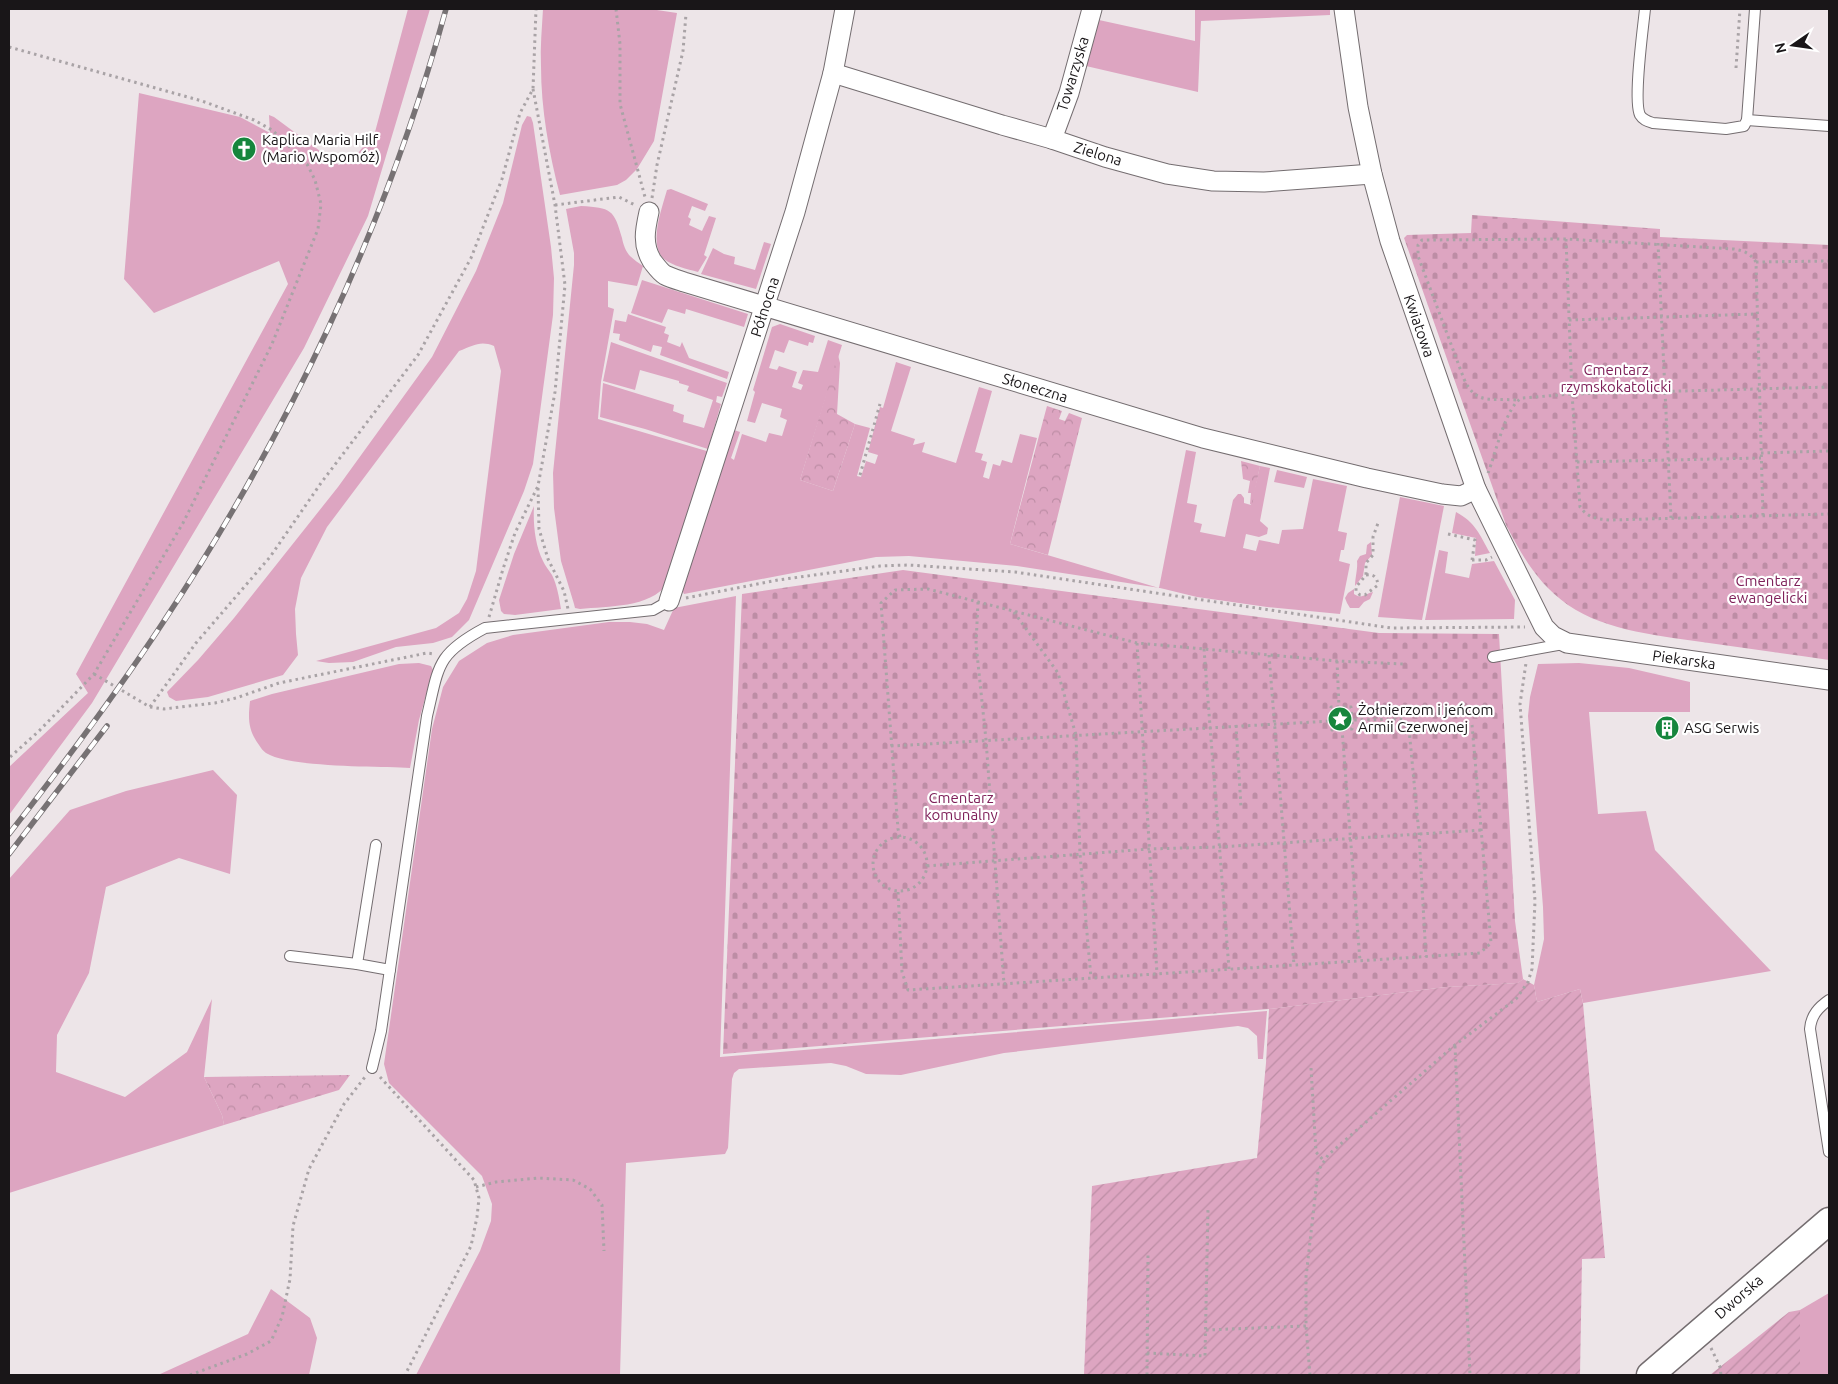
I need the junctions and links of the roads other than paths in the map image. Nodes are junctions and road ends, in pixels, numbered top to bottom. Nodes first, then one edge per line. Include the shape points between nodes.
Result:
1 (845, 9) edge
2 (1092, 9) edge
3 (1344, 9) edge
4 (1645, 9) edge
5 (1755, 9) edge
6 (833, 73) junction
7 (1746, 120) junction
8 (1829, 126) edge
9 (1052, 139) junction
10 (1372, 174) junction
11 (650, 212) road end
12 (765, 307) junction
13 (1476, 489) junction
14 (669, 601) joint
15 (1544, 627) joint
16 (1567, 643) junction
17 (1493, 657) dead end
18 (1829, 680) edge
19 (376, 845) dead end
20 (290, 956) dead end
21 (357, 964) junction
22 (390, 970) junction
23 (1829, 1000) edge
24 (372, 1068) road end
25 (1829, 1147) edge
26 (1829, 1152) edge
27 (1829, 1221) edge
28 (1650, 1375) edge

1 - 6 street, Północna
2 - 9 street, Towarzyska via 1069,93
3 - 10 street, Kwiatowa via 1358,107
4 - 7 lane via 1637,98 1644,120 1726,129 1744,126
5 - 7 lane
6 - 9 street, Zielona
6 - 12 street, Północna
7 - 8 lane
9 - 10 street, Zielona via 1167,174 1213,181 1264,182
10 - 13 street, Kwiatowa via 1390,241
11 - 12 street, Słoneczna via 644,242 656,266 665,275
12 - 13 street, Słoneczna via 1213,440 1442,494 1461,496
12 - 14 street, Północna
13 - 15 street, Kwiatowa
14 - 22 lane via 653,610 485,628 444,656 427,716
15 - 16 street, Piekarska
16 - 17 lane
16 - 18 street, Piekarska
19 - 21 lane
20 - 21 lane
21 - 22 lane
22 - 24 lane
23 - 25 lane via 1818,1009 1810,1029
25 - 26 lane
27 - 28 street, Dworska

